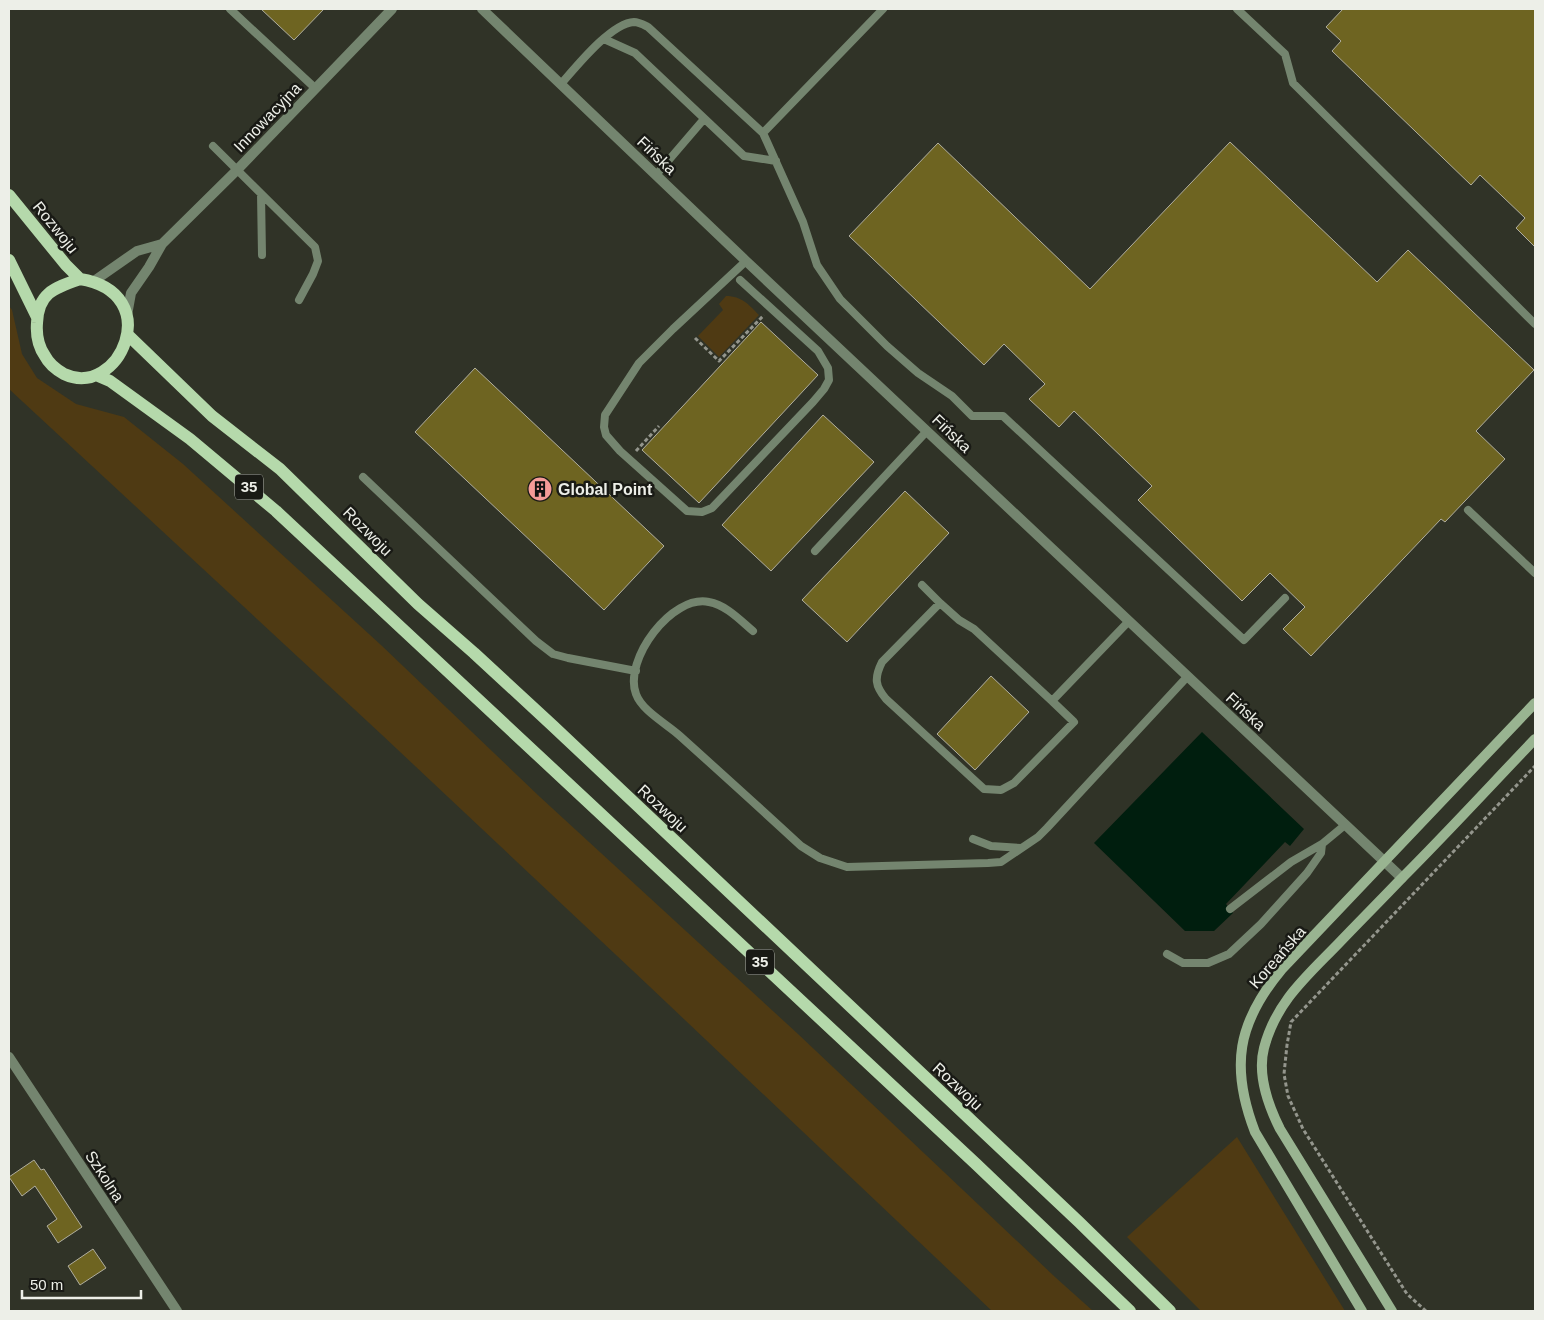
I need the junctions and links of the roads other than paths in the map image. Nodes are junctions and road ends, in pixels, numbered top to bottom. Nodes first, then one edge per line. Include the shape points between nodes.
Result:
1 (230, 9) edge
2 (392, 9) edge
3 (482, 9) edge
4 (883, 9) edge
5 (1237, 9) edge
6 (604, 39) junction
7 (561, 84) junction
8 (315, 88) junction
9 (704, 119) junction
10 (763, 133) junction
11 (213, 146) dead end
12 (776, 161) junction
13 (237, 170) junction
14 (656, 175) junction
15 (261, 194) junction
16 (9, 195) edge
17 (162, 244) junction
18 (262, 255) dead end
19 (9, 260) edge
20 (746, 261) junction
21 (80, 279) junction
22 (740, 280) dead end
23 (94, 281) junction
24 (300, 300) dead end
25 (127, 316) junction
26 (37, 317) junction
27 (1535, 324) edge
28 (128, 336) junction
29 (96, 375) junction
30 (927, 430) junction
31 (363, 477) dead end
32 (1468, 510) dead end
33 (815, 552) dead end
34 (1535, 573) edge
35 (922, 585) dead end
36 (1285, 598) dead end
37 (940, 603) junction
38 (1129, 621) junction
39 (753, 631) dead end
40 (636, 671) junction
41 (1187, 677) junction
42 (1052, 701) junction
43 (1535, 703) edge
44 (1535, 738) edge
45 (1345, 825) junction
46 (973, 839) dead end
47 (1322, 844) junction
48 (1021, 848) junction
49 (1385, 862) junction
50 (1402, 878) junction
51 (1230, 909) dead end
52 (1167, 954) dead end
53 (9, 1057) edge
54 (177, 1311) edge
55 (1130, 1311) edge
56 (1170, 1311) edge
57 (1362, 1311) edge
58 (1392, 1311) edge

1 - 8 lane
2 - 8 street, Innowacyjna
3 - 7 street, Fińska
4 - 10 lane
5 - 27 lane via 1285,54 1293,83
6 - 7 lane
6 - 9 lane via 635,53
6 - 10 lane via 624,24 636,22 648,27
7 - 14 street, Fińska
8 - 13 street, Innowacyjna
9 - 12 lane via 744,156
9 - 14 lane
10 - 12 lane
11 - 13 lane
12 - 36 lane via 803,222 817,265 840,299 918,373 952,396 972,416 1003,416 1244,640
13 - 15 lane
13 - 17 street, Innowacyjna
14 - 20 street, Fińska
15 - 18 lane
15 - 24 lane via 315,247 318,261
16 - 21 main road, Rozwoju
17 - 23 street, Innowacyjna via 137,251
17 - 25 street, Innowacyjna via 131,293
19 - 26 main road
20 - 22 lane via 639,363 606,415 606,435 687,511 702,512 712,508 829,380 828,368 818,352
20 - 30 street, Fińska
21 - 23 main road
21 - 26 main road via 62,284 48,293 39,306
23 - 25 main road via 114,293
25 - 28 main road
26 - 29 main road via 38,342 46,360 70,376
28 - 29 main road via 120,354
28 - 56 main road, Rozwoju / 35 via 212,416 303,490 418,604 568,740
29 - 55 main road, 35 via 110,381 190,438 276,511
30 - 33 lane
30 - 38 street, Fińska
31 - 40 lane via 553,654
32 - 34 lane
35 - 37 lane
37 - 42 lane via 974,629
37 - 42 lane via 882,662 877,671 878,689 984,789 1001,790 1014,783 1074,722
38 - 41 street, Fińska
38 - 42 lane
39 - 40 lane via 728,610 708,602 691,603 665,618 650,635
40 - 48 lane via 636,694 648,710 801,846 820,858 847,867 988,863 1001,862
41 - 45 street, Fińska
41 - 48 lane via 1047,828
43 - 49 street, Koreańska
44 - 50 street, Koreańska
45 - 47 lane
45 - 49 street, Fińska
46 - 48 lane via 991,846
47 - 51 lane via 1291,862
47 - 52 lane via 1321,853 1307,873 1229,954 1208,963 1183,963
49 - 50 street, Fińska
49 - 57 street, Koreańska via 1264,992 1248,1023 1240,1073 1242,1092 1256,1132
50 - 58 street, Koreańska via 1290,994 1274,1021 1264,1050 1263,1065 1268,1101 1280,1129
53 - 54 street, Szkolna

